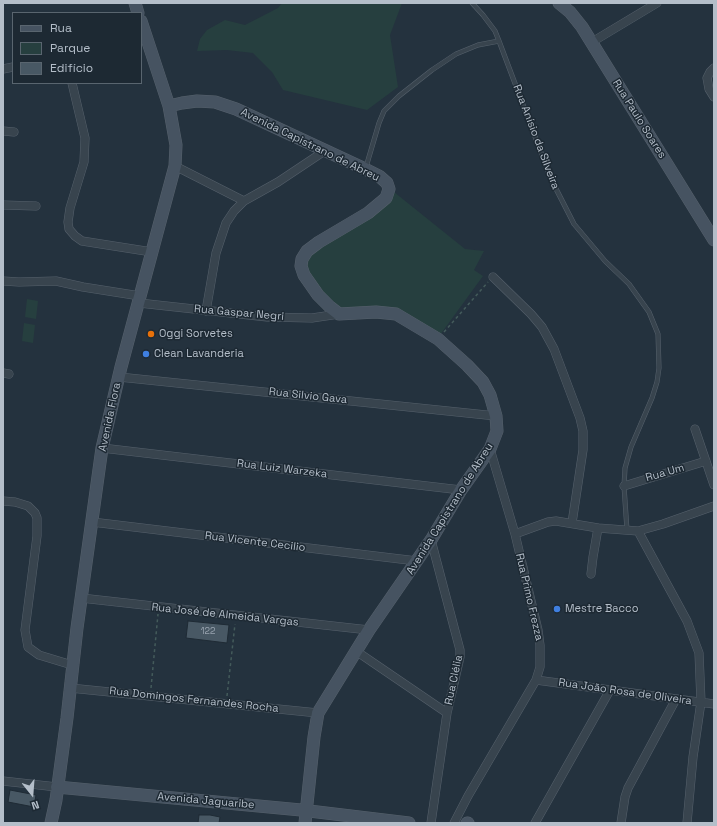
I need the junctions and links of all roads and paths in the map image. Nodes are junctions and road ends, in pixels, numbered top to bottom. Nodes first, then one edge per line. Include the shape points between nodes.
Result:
1 (472, 3) edge
2 (559, 3) edge
3 (657, 3) edge
4 (142, 24) edge
5 (499, 41) junction
6 (592, 42) junction
7 (714, 68) edge
8 (72, 84) edge
9 (714, 97) edge
10 (169, 106) junction
11 (3, 131) edge
12 (14, 132) dead end
13 (326, 150) junction
14 (174, 166) junction
15 (365, 169) junction
16 (244, 201) junction
17 (3, 205) edge
18 (36, 206) dead end
19 (714, 240) edge
20 (152, 252) junction
21 (493, 277) joint
22 (3, 281) edge
23 (140, 300) junction
24 (206, 311) junction
25 (339, 314) junction
26 (438, 339) junction
27 (119, 377) junction
28 (496, 416) junction
29 (695, 429) dead end
30 (102, 448) junction
31 (490, 448) junction
32 (706, 461) junction
33 (714, 485) edge
34 (624, 486) junction
35 (461, 490) junction
36 (3, 501) edge
37 (714, 506) edge
38 (92, 522) junction
39 (572, 523) junction
40 (598, 528) junction
41 (627, 531) junction
42 (638, 531) junction
43 (515, 534) junction
44 (432, 540) junction
45 (417, 561) junction
46 (591, 574) dead end
47 (81, 598) junction
48 (159, 607) junction
49 (236, 616) junction
50 (369, 630) junction
51 (356, 651) junction
52 (72, 664) junction
53 (536, 680) junction
54 (70, 688) junction
55 (610, 690) junction
56 (150, 696) junction
57 (676, 699) junction
58 (701, 702) junction
59 (226, 704) junction
60 (714, 704) edge
61 (318, 713) junction
62 (447, 714) junction
63 (3, 781) edge
64 (57, 787) junction
65 (307, 810) junction
66 (51, 823) edge
67 (305, 823) edge
68 (409, 823) edge
69 (431, 823) edge
70 (454, 823) edge
71 (535, 823) edge
72 (621, 823) edge
73 (687, 823) edge

1 - 5 lane, Rua Anísio da Silveira via 495,31
2 - 6 street, Rua Paulo Soares via 570,12
3 - 6 street
4 - 10 street, Avenida Flora
5 - 15 lane via 478,45 456,54 432,70 384,111
5 - 34 lane, Rua Anísio da Silveira via 551,179 574,224 604,261 629,284 649,312 658,334 657,382 624,468
6 - 19 street, Rua Paulo Soares
7 - 9 street via 707,78
8 - 20 street via 85,138 84,162 70,208 69,229 82,241
10 - 13 street, Avenida Capistrano de Abreu via 197,101 214,102 236,109
10 - 14 street, Avenida Flora via 176,145
11 - 12 street
13 - 15 street, Avenida Capistrano de Abreu
13 - 16 street
14 - 16 street
14 - 20 street, Avenida Flora
15 - 25 street, Avenida Capistrano de Abreu via 387,183 389,189 386,198 368,213 319,242 307,251 302,259 304,275 318,295
16 - 24 street via 226,223 221,236
17 - 18 street
20 - 23 street, Avenida Flora
21 - 26 path
21 - 39 street via 542,327 556,354 580,418 583,450
22 - 23 street, Rua Gaspar Negri via 56,281
23 - 24 street, Rua Gaspar Negri
23 - 27 street, Avenida Flora
24 - 25 street, Rua Gaspar Negri via 267,317 312,318
25 - 26 street, Avenida Capistrano de Abreu via 396,314
26 - 28 street, Avenida Capistrano de Abreu via 483,382
27 - 28 street, Rua Silvio Gava
27 - 30 street, Avenida Flora
28 - 31 street, Avenida Capistrano de Abreu via 496,431
29 - 32 street
30 - 35 street, Rua Luiz Warzeka
30 - 38 street, Avenida Flora
31 - 35 street, Avenida Capistrano de Abreu
31 - 43 street, Rua Primo Frezza
32 - 33 street
32 - 34 street, Rua Um
34 - 41 lane, Rua Anísio da Silveira
35 - 44 street, Avenida Capistrano de Abreu
36 - 52 street via 28,506 37,518 25,630 28,647 39,655
37 - 42 street
38 - 45 street, Rua Vicente Cecilio
38 - 47 street, Avenida Flora
39 - 40 street
39 - 43 street via 552,521
40 - 41 street
40 - 46 street
41 - 42 street
42 - 58 street via 687,621 696,645 700,659
43 - 53 street, Rua Primo Frezza via 540,638 540,660
44 - 45 street, Avenida Capistrano de Abreu
44 - 62 street, Rua Clélia via 460,650
45 - 50 street, Avenida Capistrano de Abreu
47 - 48 street, Rua José de Almeida Vargas
47 - 52 street, Avenida Flora
48 - 49 street, Rua José de Almeida Vargas
48 - 56 path
49 - 50 street, Rua José de Almeida Vargas
49 - 59 path
50 - 51 street, Avenida Capistrano de Abreu
51 - 61 street, Avenida Capistrano de Abreu
51 - 62 street
52 - 54 street, Avenida Flora
53 - 55 street, Rua João Rosa de Oliveira
53 - 70 street, Rua Primo Frezza
54 - 56 street, Rua Domingos Fernandes Rocha
54 - 64 street, Avenida Flora
55 - 57 street, Rua João Rosa de Oliveira
55 - 71 street
56 - 59 street, Rua Domingos Fernandes Rocha
57 - 58 street, Rua João Rosa de Oliveira
57 - 72 street via 628,788
58 - 60 street, Rua João Rosa de Oliveira
58 - 73 street
59 - 61 street, Rua Domingos Fernandes Rocha
61 - 65 street, Avenida Capistrano de Abreu
62 - 69 street, Rua Clélia
63 - 64 street, Avenida Jaguaribe
64 - 65 street, Avenida Jaguaribe
64 - 66 street, Avenida Flora
65 - 67 street, Avenida Capistrano de Abreu
65 - 68 street, Avenida Jaguaribe

